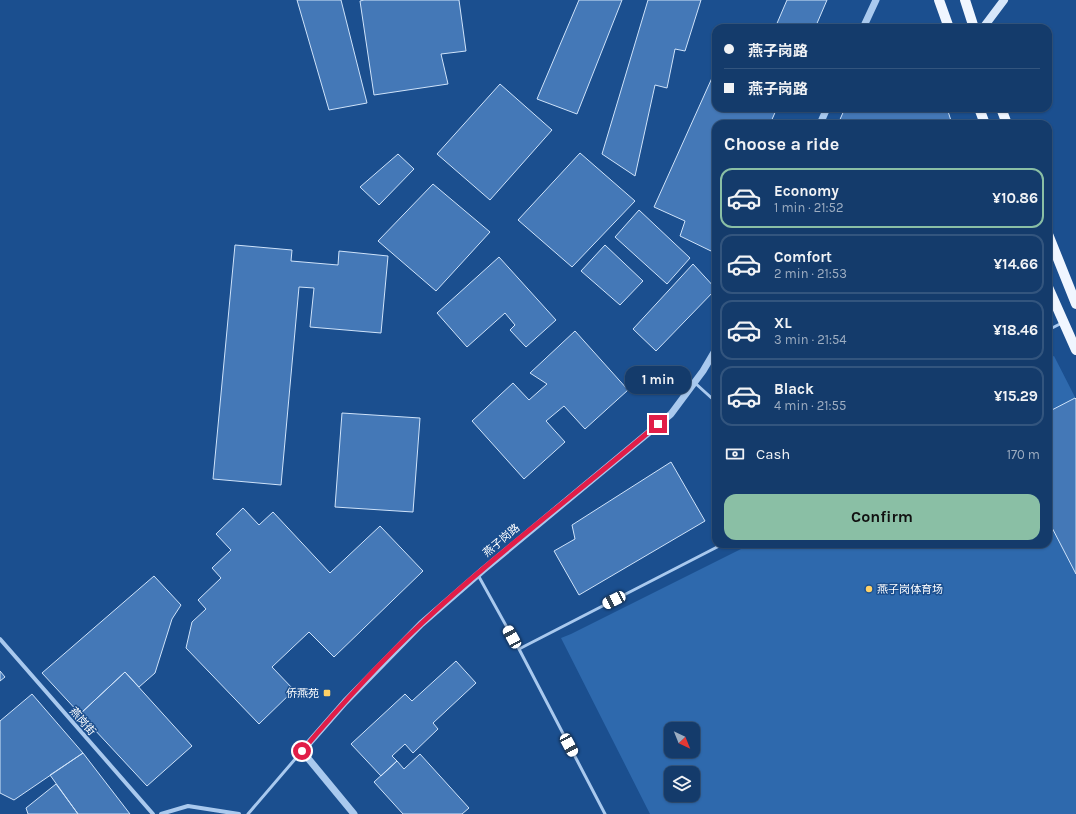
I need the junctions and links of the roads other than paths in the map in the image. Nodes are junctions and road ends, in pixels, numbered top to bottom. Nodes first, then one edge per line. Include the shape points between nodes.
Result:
1 (876, 0) edge
2 (939, 0) edge
3 (965, 0) edge
4 (1004, 0) edge
5 (865, 24) edge
6 (948, 24) edge
7 (973, 24) edge
8 (986, 24) edge
9 (1052, 244) edge
10 (1052, 296) edge
11 (1076, 304) edge
12 (1063, 322) junction
13 (1052, 328) edge
14 (1076, 350) edge
15 (712, 355) edge
16 (695, 383) junction
17 (712, 398) edge
18 (715, 548) edge
19 (477, 574) junction
20 (0, 639) edge
21 (519, 649) junction
22 (302, 751) junction
23 (153, 814) edge
24 (161, 814) edge
25 (239, 814) edge
26 (248, 814) edge
27 (354, 814) edge
28 (605, 814) edge

1 - 5 street
2 - 6 main road
3 - 7 main road
4 - 8 main road
9 - 11 main road
10 - 12 main road
12 - 13 lane
12 - 14 main road
15 - 16 street, 燕子岗路
16 - 17 lane
16 - 19 street, 燕子岗路 via 671,414
18 - 21 lane
19 - 21 lane
19 - 22 street, 燕子岗路 via 374,670
20 - 23 street, 燕岗街
21 - 28 lane
22 - 26 lane
22 - 27 street
24 - 25 street via 188,806

